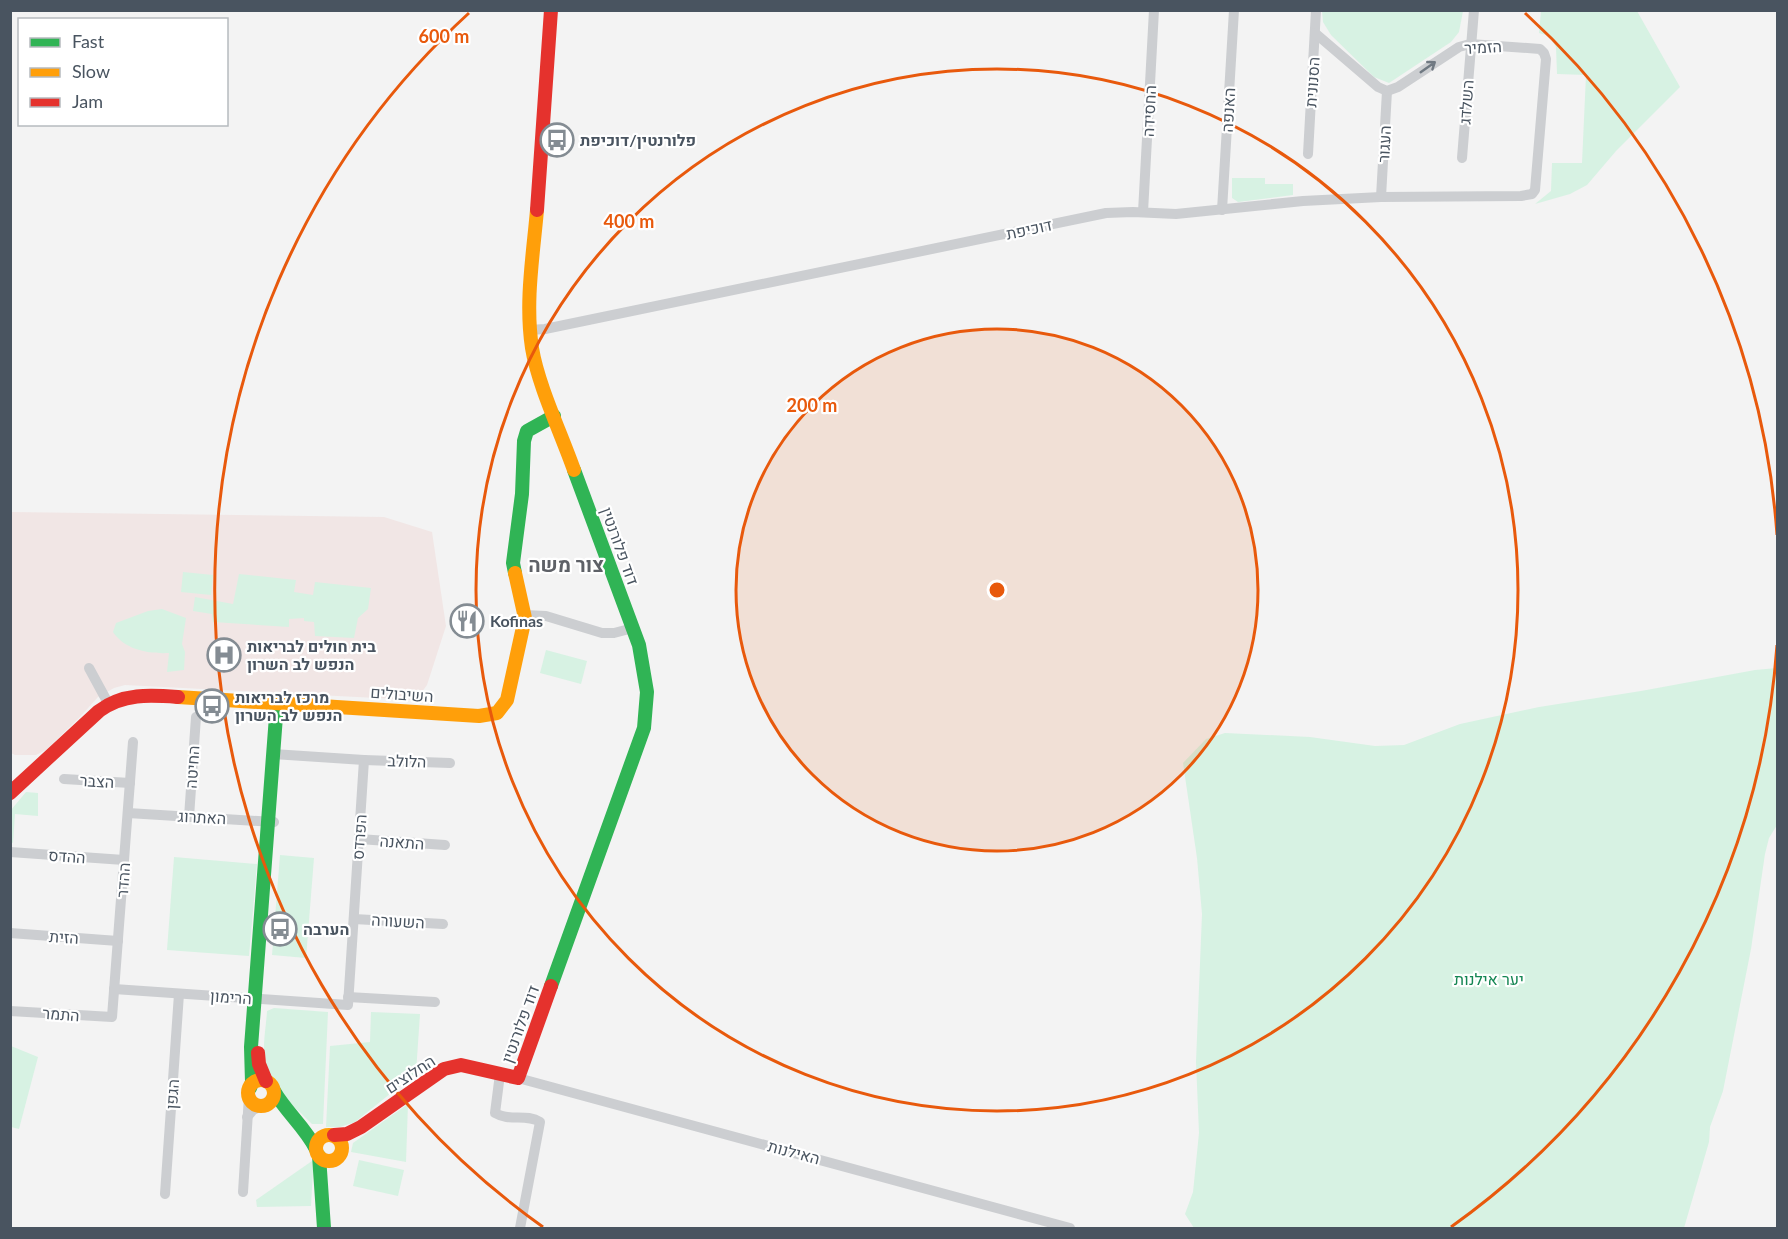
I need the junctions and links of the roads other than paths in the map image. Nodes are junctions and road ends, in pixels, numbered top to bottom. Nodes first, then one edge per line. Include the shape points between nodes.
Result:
1 (551, 10) edge
2 (1154, 10) edge
3 (1234, 10) edge
4 (1316, 10) edge
5 (1474, 10) edge
6 (1315, 33) junction
7 (1470, 44) junction
8 (1387, 91) junction
9 (1308, 154) dead end
10 (1462, 158) dead end
11 (1535, 190) joint
12 (1381, 197) junction
13 (1222, 210) junction
14 (1143, 212) junction
15 (529, 330) junction
16 (554, 416) junction
17 (524, 615) junction
18 (633, 628) junction
19 (89, 668) dead end
20 (108, 703) junction
21 (281, 703) junction
22 (196, 717) dead end
23 (133, 742) dead end
24 (277, 754) junction
25 (364, 760) junction
26 (450, 763) dead end
27 (64, 779) dead end
28 (130, 783) junction
29 (13, 790) edge
30 (128, 813) junction
31 (189, 816) junction
32 (272, 822) junction
33 (359, 839) junction
34 (445, 845) dead end
35 (10, 852) edge
36 (124, 860) junction
37 (354, 919) junction
38 (443, 924) dead end
39 (10, 933) edge
40 (118, 941) junction
41 (114, 989) junction
42 (179, 993) junction
43 (258, 999) junction
44 (348, 1001) junction
45 (435, 1002) dead end
46 (10, 1011) edge
47 (112, 1017) joint
48 (500, 1074) junction
49 (518, 1078) junction
50 (270, 1086) junction
51 (249, 1092) junction
52 (264, 1105) junction
53 (288, 1112) junction
54 (247, 1117) junction
55 (300, 1124) junction
56 (361, 1127) junction
57 (330, 1135) junction
58 (318, 1153) junction
59 (338, 1155) junction
60 (322, 1188) junction
61 (243, 1192) dead end
62 (165, 1194) dead end
63 (324, 1228) edge
64 (520, 1228) edge
65 (1070, 1228) edge

1 - 15 street, דוד פלורנטין
2 - 14 street, החסידה
3 - 13 street, האנפה
4 - 6 street, הסנונית
5 - 7 street, השלדג
6 - 8 street
6 - 9 street, הסנונית
8 -> 7 street, הזמיר via 1452,50
7 - 10 street, השלדג
7 - 11 street, הזמיר via 1533,47 1545,53
8 - 12 street, העגור
11 - 12 street, דוכיפת via 1521,196
12 - 13 street, דוכיפת
13 - 14 street, דוכיפת via 1166,215
14 - 15 street, דוכיפת via 1093,216 668,305
15 - 16 street, דוד פלורנטין via 536,367
16 - 17 street, השיבולים via 527,431 525,441 513,563
16 - 18 street, דוד פלורנטין
17 - 18 street via 546,616 602,633
17 - 21 street, השיבולים via 507,700 493,715
18 - 49 street, דוד פלורנטין via 647,692 644,728
19 - 20 street
20 - 21 street, השיבולים via 146,694
20 - 29 street, השיבולים
21 - 24 street
22 - 31 street, החיטה
23 - 28 street, ההדר
24 - 25 street
24 - 32 street
25 - 26 street, הלולב
25 - 33 street, הפרדס
27 - 28 street, הצבר
28 - 30 street, ההדר
30 - 31 street, האתרוג
30 - 36 street, ההדר
31 - 32 street, האתרוג
32 - 43 street
33 - 34 street, התאנה
33 - 37 street, הפרדס
35 - 36 street, ההדס
36 - 40 street, ההדר
37 - 38 street, השעורה
37 - 44 street, הפרדס
39 - 40 street, הזית
40 - 41 street, ההדר
41 - 42 street, הרימון
41 - 47 street, ההדר
42 - 43 street, הרימון
42 - 62 street, הגפן
43 - 44 street, הרימון
43 - 50 street via 258,1056
43 - 51 street
44 - 45 street, הרימון
46 - 47 street, התמר
48 - 49 street, החלוצים
48 - 56 street, החלוצים via 461,1065 444,1069
48 - 64 street via 495,1113 503,1118 534,1118 540,1122
49 - 65 street, האילנות
50 - 51 street via 257,1081
50 - 52 street via 273,1099
50 - 53 street
51 - 52 street via 253,1103
51 - 54 street
52 - 53 street
52 - 54 street
53 - 55 street
54 - 61 street
55 - 57 street
55 - 58 street
56 - 57 street, החלוצים via 347,1134
56 - 59 street, החלוצים
57 - 58 street via 318,1140
57 - 59 street via 340,1140
58 - 59 street via 327,1161
58 - 60 street, החלוצים
59 - 60 street, החלוצים
60 - 63 street, החלוצים

